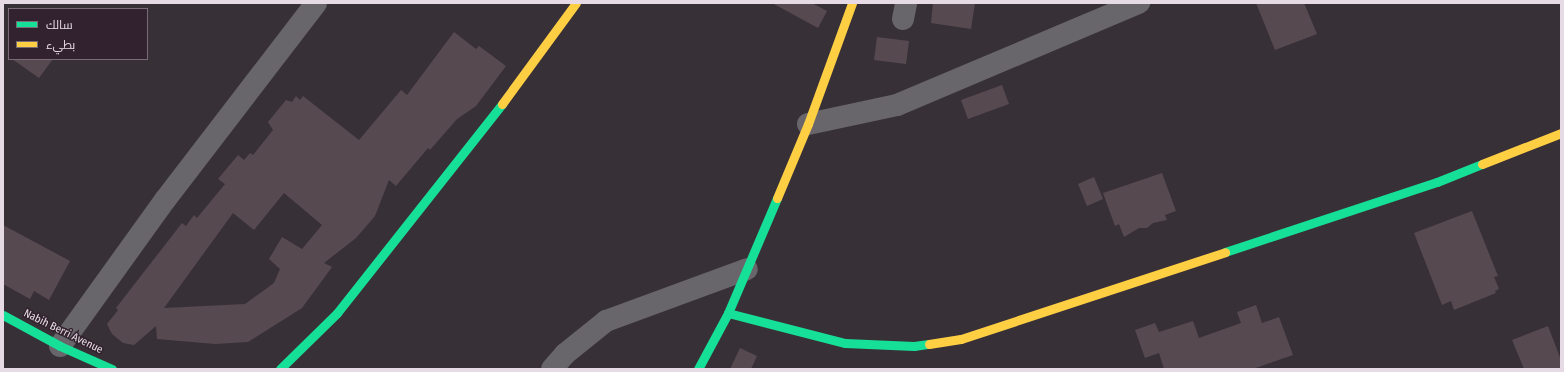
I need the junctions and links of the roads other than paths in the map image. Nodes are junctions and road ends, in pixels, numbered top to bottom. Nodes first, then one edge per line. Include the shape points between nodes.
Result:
1 (316, 3) edge
2 (576, 3) edge
3 (852, 3) edge
4 (1139, 3) edge
5 (808, 124) junction
6 (1561, 133) edge
7 (747, 269) junction
8 (728, 313) junction
9 (3, 315) edge
10 (60, 346) junction
11 (112, 369) edge
12 (280, 369) edge
13 (552, 369) edge
14 (698, 369) edge

1 - 10 street via 165,200
2 - 12 street via 469,149 337,312
3 - 5 street
4 - 5 street via 897,105
5 - 7 street
6 - 8 street via 1437,182 961,339 914,346 845,343
7 - 8 street
7 - 13 street via 606,321
8 - 14 street
9 - 10 street, Nabih Berri Avenue
10 - 11 street, Nabih Berri Avenue

